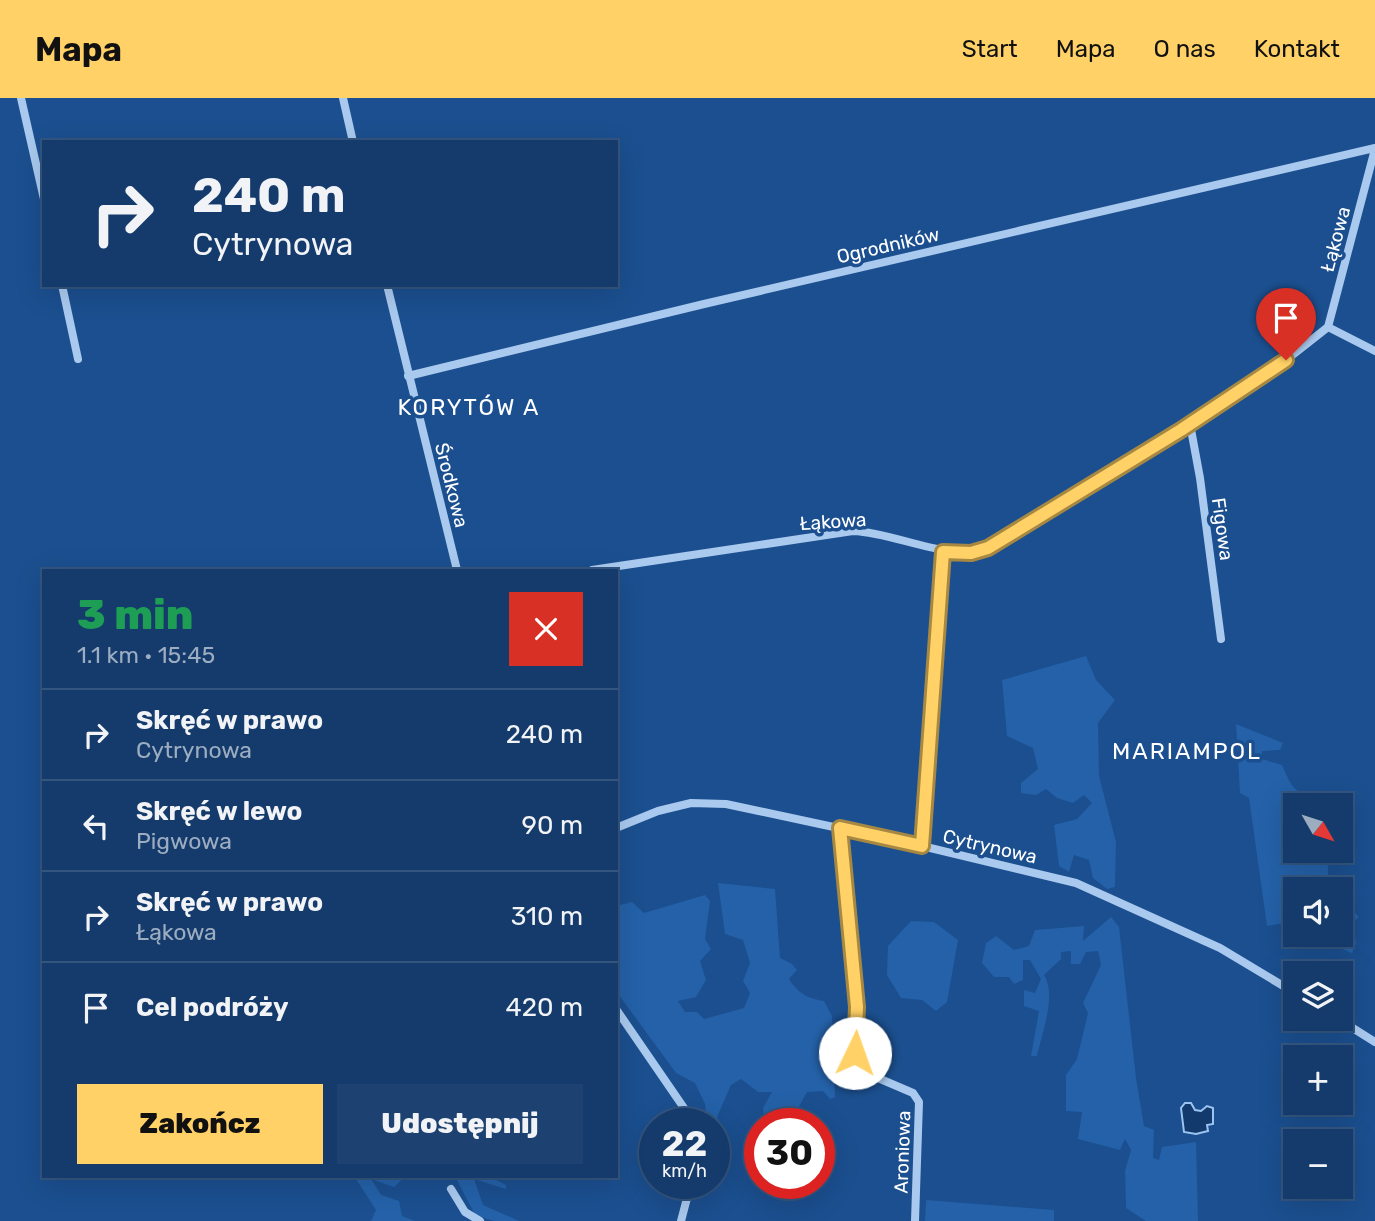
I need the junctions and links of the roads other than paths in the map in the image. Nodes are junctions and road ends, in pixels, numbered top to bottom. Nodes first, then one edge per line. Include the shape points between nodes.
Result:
1 (22, 98) edge
2 (343, 98) edge
3 (353, 140) edge
4 (1375, 149) edge
5 (42, 190) edge
6 (62, 287) edge
7 (387, 287) edge
8 (1328, 327) junction
9 (1375, 351) edge
10 (78, 359) dead end
11 (408, 376) junction
12 (1190, 424) junction
13 (943, 552) junction
14 (457, 569) edge
15 (599, 569) edge
16 (1222, 639) dead end
17 (618, 827) edge
18 (840, 828) junction
19 (922, 846) junction
20 (1283, 986) edge
21 (618, 1012) edge
22 (1353, 1028) edge
23 (1375, 1042) edge
24 (684, 1108) edge
25 (451, 1189) dead end
26 (687, 1199) edge
27 (480, 1221) edge
28 (681, 1221) edge
29 (915, 1221) edge

1 - 5 street
2 - 3 street
4 - 8 street, Łąkowa
4 - 11 street, Ogrodników
6 - 10 street
7 - 11 street, Środkowa
8 - 9 street
8 - 12 street, Łąkowa
11 - 14 street, Środkowa
12 - 13 street, Łąkowa via 988,548
12 - 16 street, Figowa
13 - 15 street, Łąkowa via 853,531
13 - 19 street
17 - 18 street, Cytrynowa via 691,803 726,804
18 - 19 street, Cytrynowa
18 - 29 street, Aroniowa via 857,1007 855,1053 860,1066 913,1093 919,1102
19 - 20 street, Cytrynowa via 1076,883 1220,948
21 - 24 street
22 - 23 street
25 - 27 street via 465,1212
26 - 28 street

